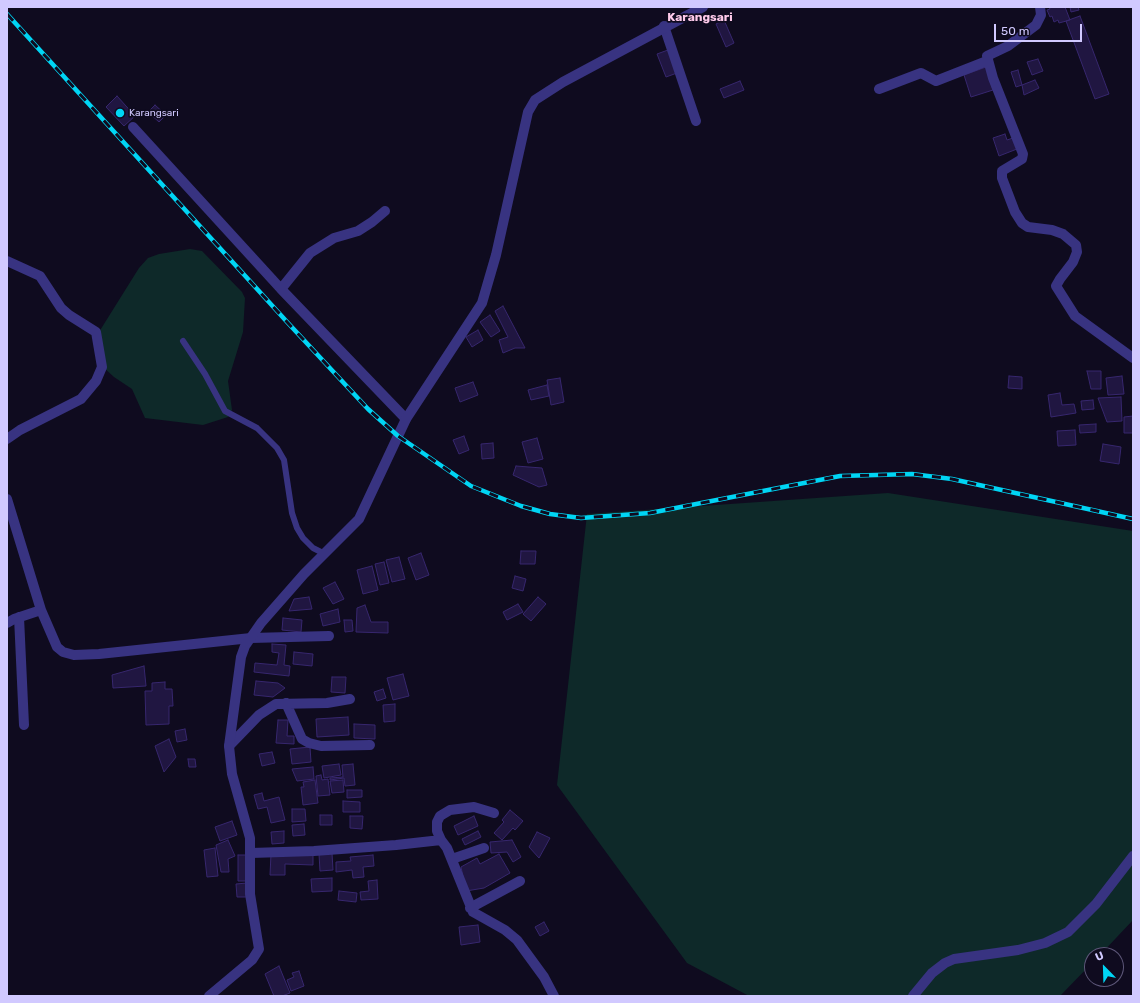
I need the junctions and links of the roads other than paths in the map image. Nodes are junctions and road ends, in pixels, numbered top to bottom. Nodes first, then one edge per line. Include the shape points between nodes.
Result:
1 (703, 7) edge
2 (1040, 7) edge
3 (664, 26) junction
4 (987, 61) junction
5 (880, 89) dead end
6 (696, 121) dead end
7 (133, 127) dead end
8 (385, 211) dead end
9 (7, 261) edge
10 (280, 289) junction
11 (183, 341) dead end
12 (1133, 358) edge
13 (406, 419) junction
14 (7, 439) edge
15 (7, 499) edge
16 (323, 554) junction
17 (40, 610) junction
18 (19, 617) junction
19 (7, 623) edge
20 (329, 636) dead end
21 (251, 638) junction
22 (350, 700) dead end
23 (286, 703) junction
24 (24, 726) dead end
25 (370, 745) dead end
26 (229, 746) junction
27 (494, 813) dead end
28 (441, 840) junction
29 (484, 848) dead end
30 (251, 852) junction
31 (1133, 856) edge
32 (452, 859) junction
33 (520, 881) dead end
34 (470, 908) junction
35 (209, 996) edge
36 (554, 996) edge
37 (913, 996) edge

1 - 3 street
2 - 4 street via 1041,15 1036,25 1003,49 989,54
3 - 6 street
3 - 13 street via 535,100 528,112 496,255 482,302
4 - 5 street via 936,81 921,73
4 - 12 street via 1023,154 1022,159 1001,172 1019,219 1028,227 1052,230 1075,243 1076,256 1057,283 1057,289 1075,316
7 - 10 street
8 - 10 street via 358,231 334,238 310,253
9 - 14 street via 40,276 61,308 96,332 102,368 96,381 81,399
10 - 13 street
11 - 16 lane via 206,374 225,411 257,428 277,448 284,460 292,513 297,528 303,538
13 - 16 street via 359,519
15 - 17 street
16 - 21 street via 261,623
17 - 18 street
17 - 21 street via 57,647 74,655
18 - 19 street
18 - 24 street
20 - 21 street
21 - 26 street via 241,657
22 - 23 street
23 - 25 street via 302,739 309,743 321,746
23 - 26 street via 276,704 266,710
26 - 30 street via 232,774 250,838
27 - 28 street via 474,807 450,810 440,816 437,822
28 - 30 street via 314,851
28 - 32 street via 446,844
29 - 32 street
30 - 35 street via 250,894 259,950 252,960
31 - 37 street via 1096,904 1068,932 1018,950 954,959 932,973
32 - 34 street
33 - 34 street
34 - 36 street via 478,916 505,930 517,940 544,977

